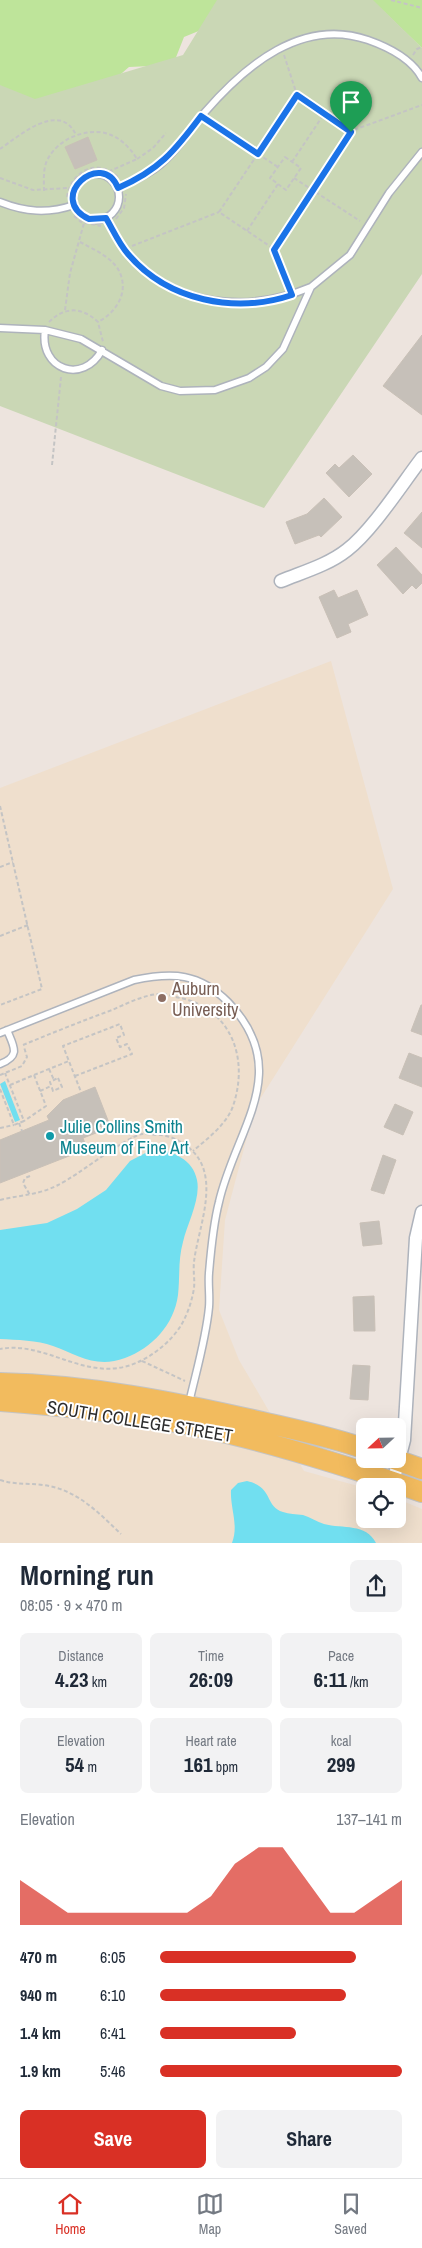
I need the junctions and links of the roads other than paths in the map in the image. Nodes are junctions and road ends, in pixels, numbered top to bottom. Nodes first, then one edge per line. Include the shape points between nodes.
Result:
1 (422, 78) edge
2 (422, 152) edge
3 (118, 188) junction
4 (0, 202) edge
5 (74, 205) junction
6 (108, 222) junction
7 (311, 287) junction
8 (0, 328) edge
9 (45, 330) junction
10 (102, 350) junction
11 (422, 458) edge
12 (281, 581) dead end
13 (7, 1030) junction
14 (0, 1033) edge
15 (0, 1064) edge
16 (422, 1212) edge
17 (0, 1383) edge
18 (0, 1401) edge
19 (198, 1407) junction
20 (405, 1418) edge
21 (158, 1421) junction
22 (182, 1424) junction
23 (356, 1447) edge
24 (406, 1463) edge
25 (422, 1469) edge
26 (380, 1478) edge
27 (406, 1486) edge
28 (422, 1492) edge

1 - 3 lane via 409,62 380,44 359,36 314,35 281,46 232,84 162,163
2 - 7 lane via 389,193 350,255
3 - 5 lane via 105,175 90,174 74,188
3 - 6 lane via 120,200
4 - 5 lane via 19,210 39,211
5 - 6 lane via 89,219
6 - 7 lane via 125,249 146,272 164,284 206,300 235,304 259,302
7 - 10 lane via 283,349 266,366 233,385 215,390 180,391 161,386
8 - 9 lane
9 - 10 lane via 81,339
9 - 10 lane via 43,341 46,351 51,360 61,367 79,370 89,366
11 - 12 street via 348,550 326,563
13 - 14 lane
13 - 15 lane via 14,1056
13 - 19 lane via 134,980 179,975 204,983 219,994 240,1015 250,1034 258,1060 259,1083 255,1107 219,1201 212,1239 209,1308
16 - 20 street via 416,1238
17 - 19 main road, SOUTH COLLEGE STREET via 45,1384
18 - 21 main road, SOUTH COLLEGE STREET
19 - 21 lane
19 - 22 lane
19 - 23 main road, SOUTH COLLEGE STREET
21 - 22 main road, SOUTH COLLEGE STREET
22 - 26 main road, SOUTH COLLEGE STREET via 295,1452
24 - 25 main road
27 - 28 main road, SOUTH COLLEGE STREET

